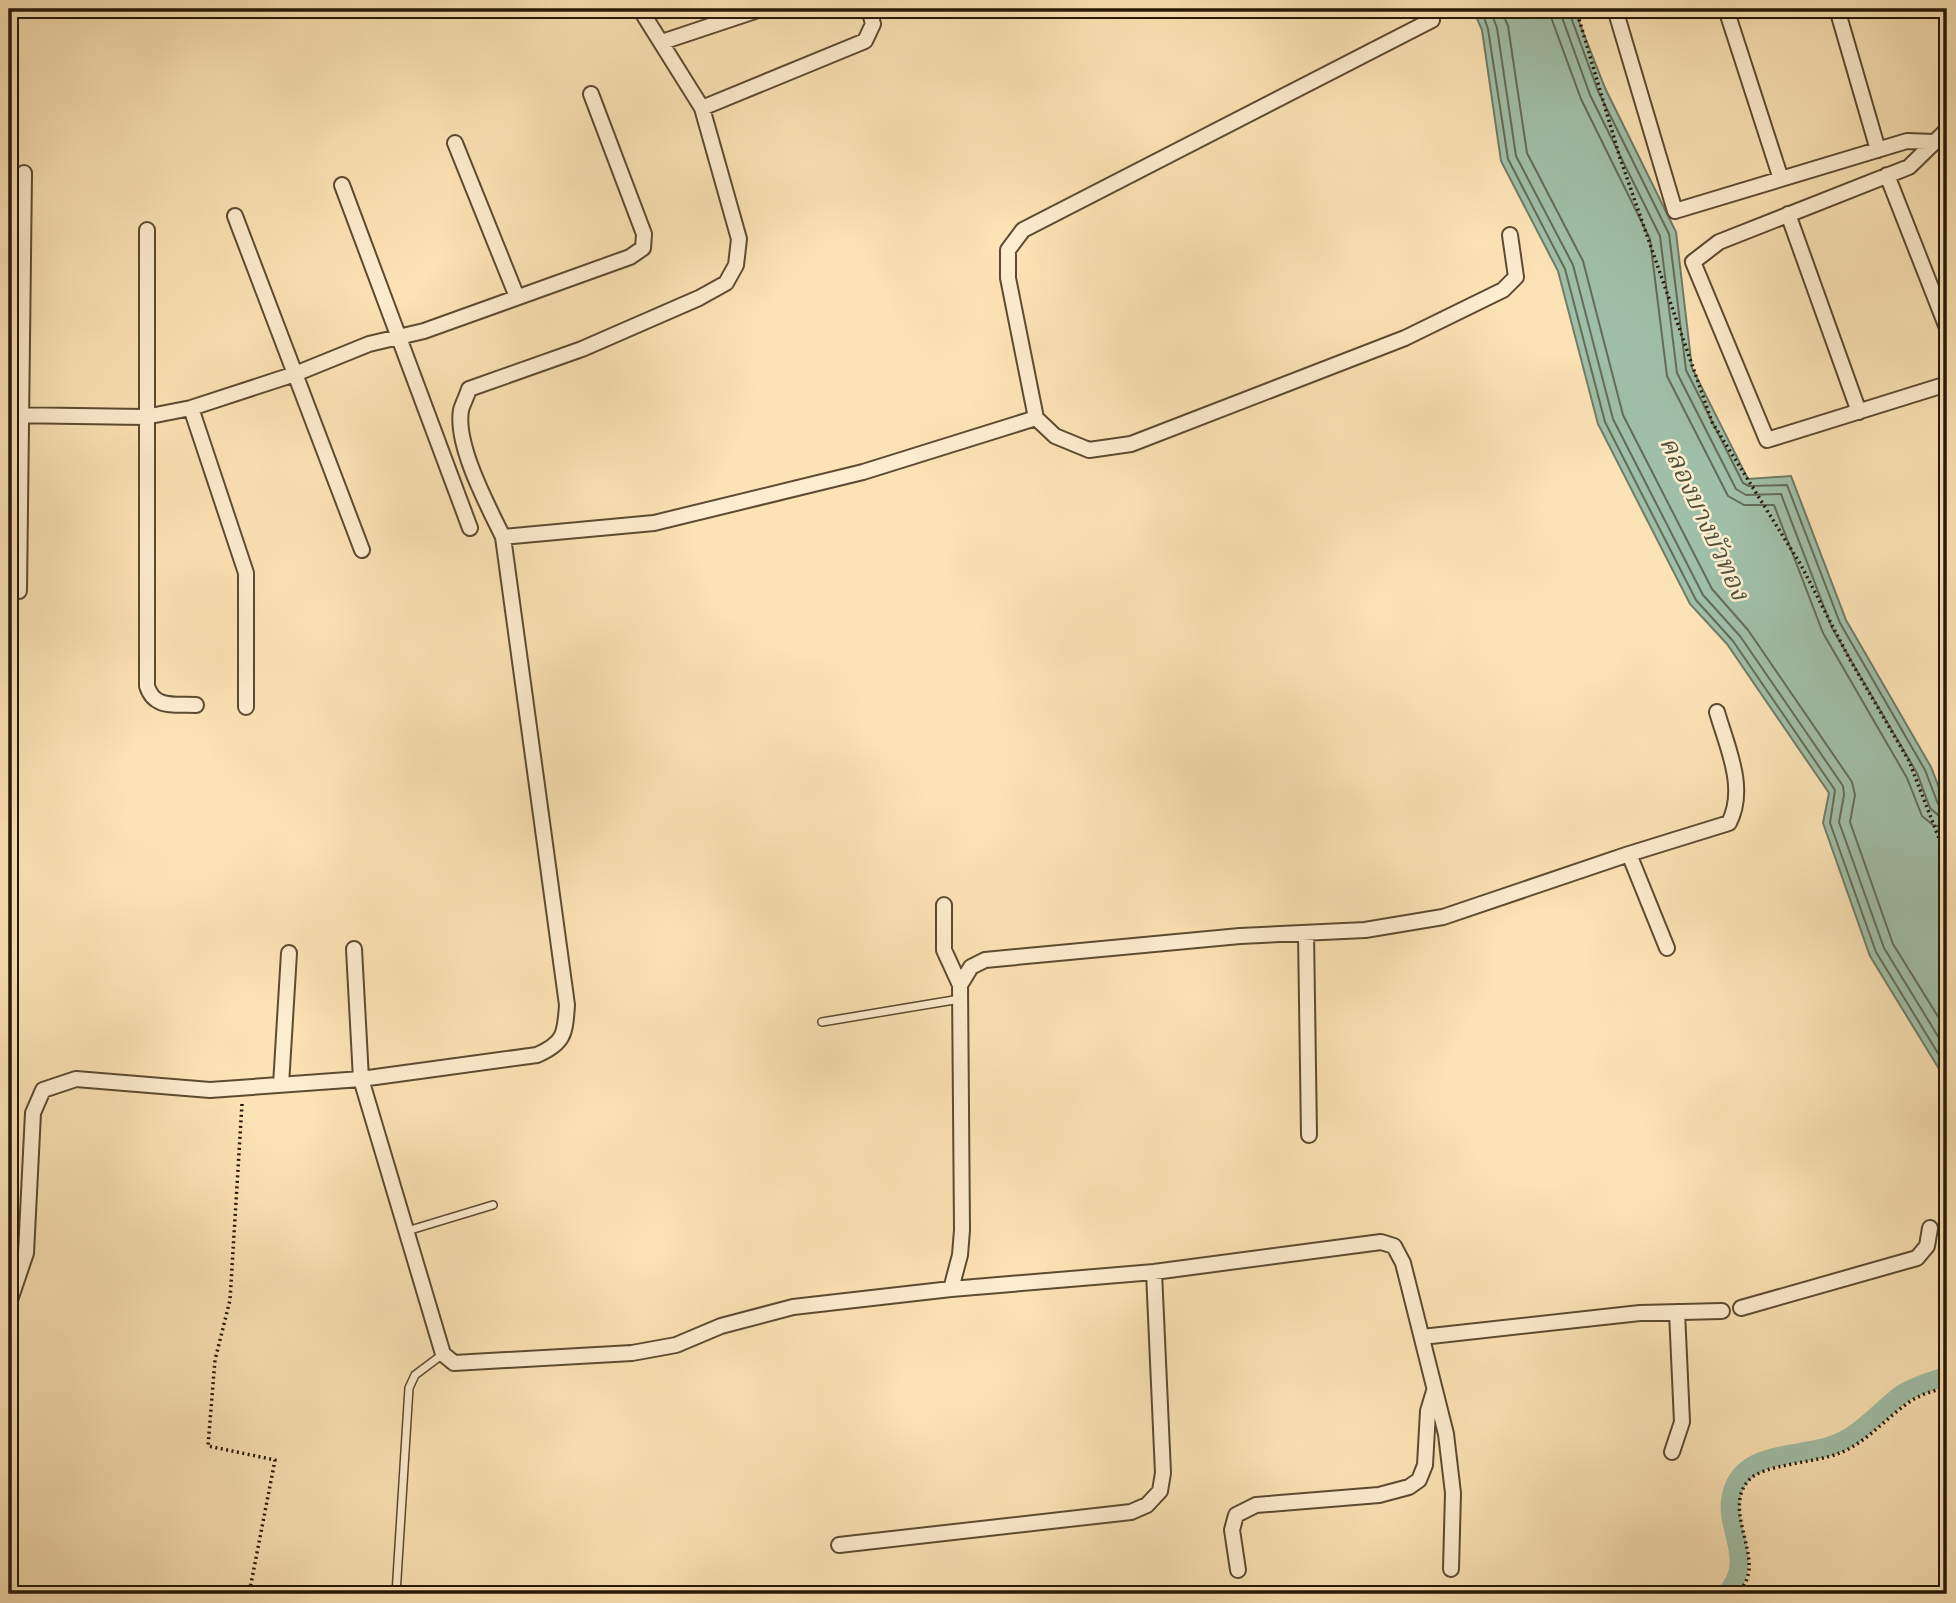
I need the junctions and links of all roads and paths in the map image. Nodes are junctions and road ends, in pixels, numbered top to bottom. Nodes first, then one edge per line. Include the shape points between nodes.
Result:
1 (640, 9) edge
2 (761, 9) edge
3 (869, 9) edge
4 (1576, 9) edge
5 (1615, 9) edge
6 (1726, 9) edge
7 (1837, 9) edge
8 (1432, 20) dead end
9 (662, 42) junction
10 (591, 94) dead end
11 (702, 108) junction
12 (1947, 130) edge
13 (1934, 142) junction
14 (455, 143) dead end
15 (1878, 150) junction
16 (24, 173) dead end
17 (1887, 175) junction
18 (1781, 179) junction
19 (342, 185) dead end
20 (1788, 214) junction
21 (235, 216) dead end
22 (147, 230) dead end
23 (1510, 235) dead end
24 (517, 297) junction
25 (1947, 328) edge
26 (399, 337) junction
27 (295, 374) junction
28 (1947, 384) edge
29 (191, 408) junction
30 (1859, 412) junction
31 (15, 415) edge
32 (145, 417) junction
33 (1036, 418) junction
34 (470, 528) dead end
35 (503, 537) junction
36 (362, 550) dead end
37 (19, 591) dead end
38 (196, 705) dead end
39 (246, 707) dead end
40 (1717, 712) dead end
41 (1629, 854) junction
42 (1947, 859) edge
43 (944, 905) dead end
44 (1306, 933) junction
45 (1667, 948) dead end
46 (354, 949) dead end
47 (289, 953) dead end
48 (961, 992) junction
49 (822, 1023) dead end
50 (361, 1079) junction
51 (281, 1085) junction
52 (243, 1088) junction
53 (1309, 1135) dead end
54 (493, 1205) dead end
55 (1930, 1228) dead end
56 (405, 1232) junction
57 (1154, 1272) junction
58 (951, 1289) junction
59 (9, 1303) edge
60 (1741, 1308) dead end
61 (1722, 1311) dead end
62 (1677, 1312) junction
63 (1422, 1337) junction
64 (443, 1354) junction
65 (1947, 1387) edge
66 (1435, 1390) junction
67 (1672, 1452) dead end
68 (839, 1545) dead end
69 (1451, 1569) dead end
70 (1238, 1570) dead end
71 (248, 1594) edge
72 (396, 1594) edge
73 (1736, 1594) edge

1 - 9 street
2 - 9 street
3 - 11 street via 873,24 865,41
4 - 42 path via 1620,158 1712,422 1801,565 1909,761
5 - 18 street via 1675,211
6 - 18 street
7 - 15 street
8 - 33 street via 1023,230 1008,250 1008,278
9 - 11 street
10 - 24 street via 644,234 643,248 630,257
11 - 35 street via 739,239 736,265 726,284 699,298 582,349 469,390 461,411 462,437
12 - 13 street
13 - 15 street via 1907,141
13 - 17 street via 1909,167
14 - 24 street
15 - 18 street
16 - 31 street
17 - 20 street
17 - 25 street
19 - 26 street
20 - 30 street
20 - 30 street via 1719,242 1693,262 1766,440
21 - 27 street
22 - 32 street
23 - 33 street via 1516,277 1503,290 1379,348 1131,444 1089,450 1055,436
24 - 26 street
26 - 27 street
26 - 34 street
27 - 29 street
27 - 36 street
28 - 30 street
29 - 32 street
29 - 39 street via 246,573
31 - 32 street
31 - 37 street
32 - 38 street via 147,686 157,703
33 - 35 street via 863,472 654,523
35 - 50 street via 567,1005 565,1033 554,1048 537,1055
40 - 41 street via 1737,786 1736,808 1729,822
41 - 44 street via 1443,917
41 - 45 street
43 - 48 street via 944,950
44 - 48 street via 1000,957 971,968
44 - 53 street
46 - 50 street
47 - 51 street
48 - 49 lane
48 - 58 street via 962,1230
50 - 51 street
50 - 56 street
51 - 52 street
52 - 59 street via 210,1090 76,1079 43,1090 33,1113 26,1252
52 - 71 path via 230,1300 215,1360 208,1446 275,1460
54 - 56 lane
55 - 60 street via 1927,1245 1917,1258
56 - 64 street
57 - 58 street
57 - 63 street via 1381,1242 1394,1246 1402,1263
57 - 68 street via 1163,1473 1160,1491 1147,1505 1082,1519
58 - 64 street via 793,1307 721,1326 676,1345 632,1353 454,1363
61 - 62 street
62 - 63 street
62 - 67 street via 1682,1422
63 - 66 street
64 - 72 lane via 415,1375 409,1388
65 - 73 path via 1908,1403 1842,1452 1812,1463 1769,1468 1749,1479 1742,1492 1741,1513 1751,1571 1746,1586
66 - 69 street via 1453,1493
66 - 70 street via 1419,1480 1409,1488 1379,1495 1256,1505 1236,1515 1232,1530

